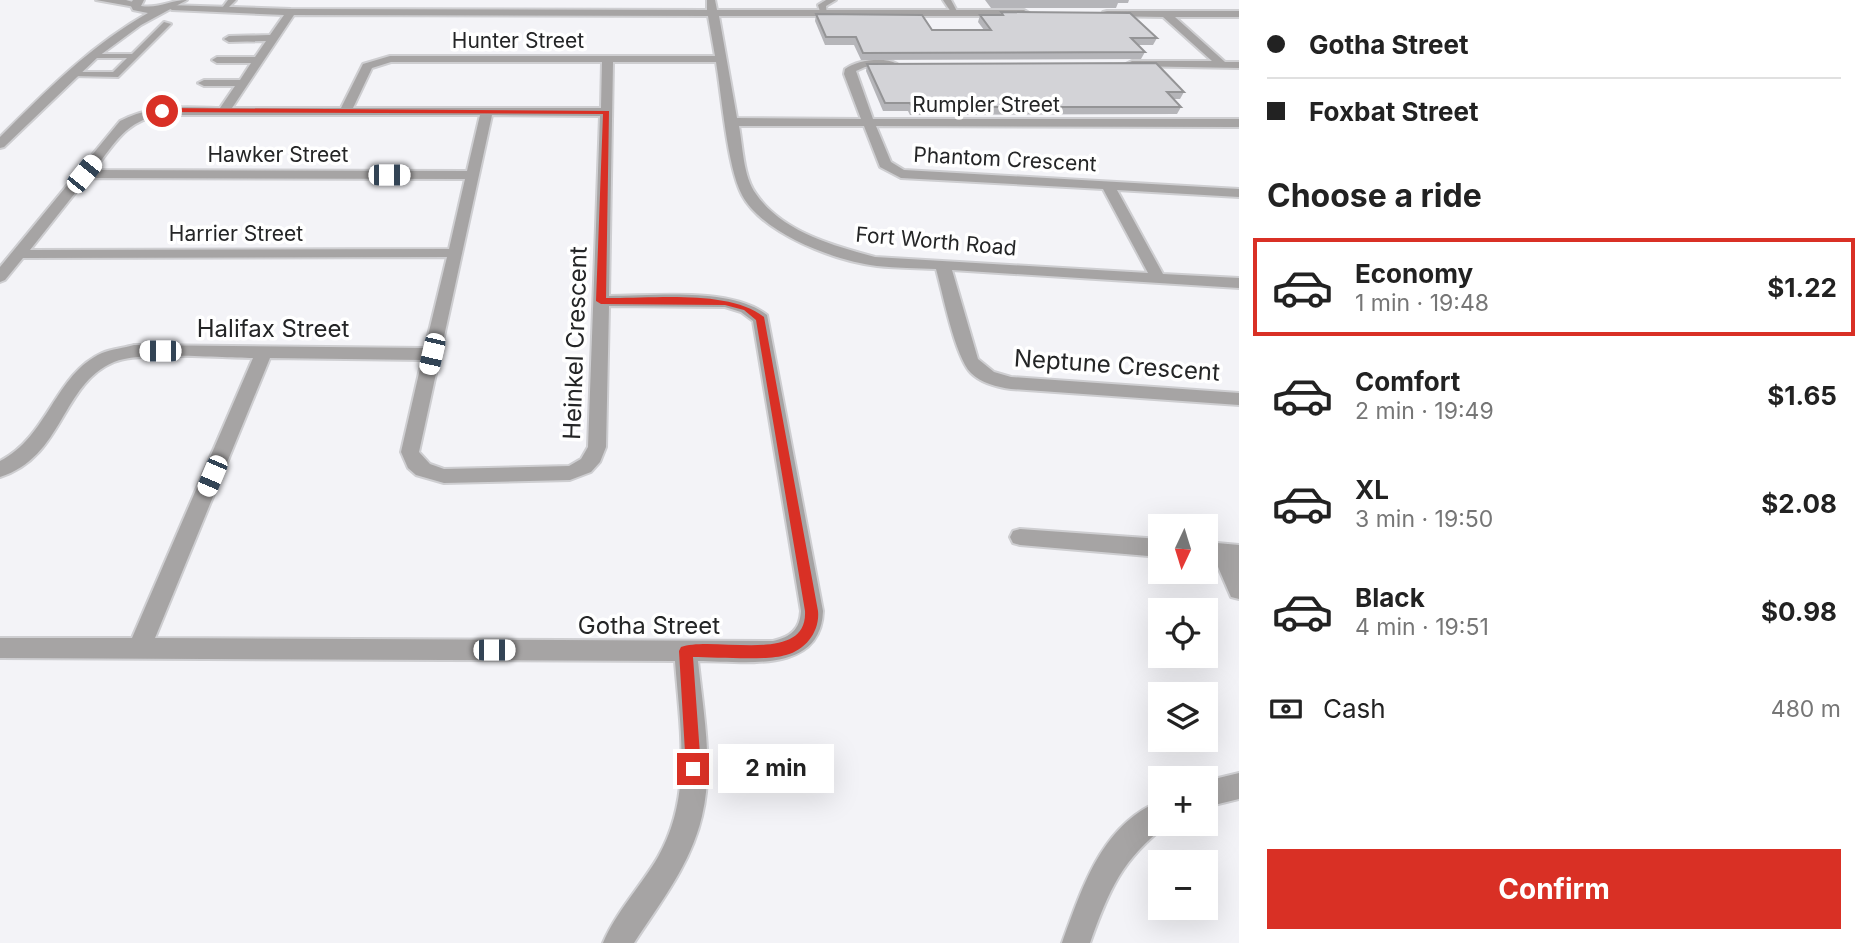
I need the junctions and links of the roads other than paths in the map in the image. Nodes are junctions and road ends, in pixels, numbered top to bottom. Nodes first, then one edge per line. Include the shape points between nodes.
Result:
1 (102, 0) edge
2 (182, 0) edge
3 (460, 0) edge
4 (832, 0) edge
5 (947, 0) edge
6 (229, 3) edge
7 (137, 4) edge
8 (172, 7) junction
9 (711, 7) edge
10 (243, 9) junction
11 (160, 10) junction
12 (291, 12) junction
13 (456, 12) junction
14 (824, 13) junction
15 (956, 13) junction
16 (1040, 13) edge
17 (1096, 13) edge
18 (1166, 14) junction
19 (1239, 14) edge
20 (167, 24) dead end
21 (273, 38) junction
22 (229, 39) dead end
23 (100, 52) junction
24 (135, 56) junction
25 (608, 59) junction
26 (722, 59) junction
27 (217, 60) dead end
28 (259, 60) junction
29 (898, 64) edge
30 (1114, 64) edge
31 (1222, 65) junction
32 (1239, 65) edge
33 (73, 74) junction
34 (204, 83) dead end
35 (243, 83) junction
36 (224, 111) junction
37 (345, 111) junction
38 (487, 111) junction
39 (606, 112) junction
40 (732, 122) junction
41 (869, 123) junction
42 (1239, 123) edge
43 (0, 145) edge
44 (84, 174) junction
45 (473, 175) junction
46 (1108, 186) junction
47 (1239, 193) edge
48 (455, 253) junction
49 (18, 254) junction
50 (943, 266) junction
51 (0, 277) edge
52 (1158, 278) junction
53 (1239, 283) edge
54 (601, 301) junction
55 (264, 352) junction
56 (432, 354) junction
57 (1239, 399) edge
58 (0, 470) edge
59 (1020, 537) dead end
60 (1148, 547) edge
61 (1222, 553) edge
62 (1239, 590) edge
63 (0, 648) edge
64 (139, 649) junction
65 (686, 651) junction
66 (1239, 786) edge
67 (1218, 791) edge
68 (1148, 823) edge
69 (617, 943) edge
70 (1076, 943) edge

1 - 7 street
2 - 6 street
2 - 8 street
3 - 13 street
4 - 14 lane via 822,5
5 - 15 lane
6 - 10 street
7 - 11 street
7 - 23 street via 132,18
8 - 10 street
8 - 11 street
9 - 13 street
9 - 14 street
9 - 26 street, Fort Worth Road
10 - 12 street
11 - 23 street
12 - 13 street
12 - 21 street
14 - 15 street
15 - 16 street
17 - 18 street
18 - 19 street
18 - 31 street
20 - 24 lane
21 - 22 street
21 - 28 street
23 - 24 lane
23 - 33 street
24 - 33 lane via 115,75
25 - 26 street, Hunter Street
25 - 37 street, Hunter Street via 390,59 367,66
25 - 39 street, Heinkel Crescent
26 - 40 street, Fort Worth Road
27 - 28 street
28 - 35 street
29 - 41 street, Phantom Crescent via 864,64 850,71
30 - 31 street
31 - 32 street
33 - 43 street
34 - 35 street
35 - 36 street
36 - 37 street
36 - 44 street via 162,111 135,117 124,124
37 - 38 street
38 - 39 street
38 - 45 street, Heinkel Crescent
39 - 54 street, Heinkel Crescent
40 - 41 street, Rumpler Street
40 - 50 street, Fort Worth Road via 744,185 757,205 780,225 813,243 853,256
41 - 42 street, Rumpler Street
41 - 46 street, Phantom Crescent via 885,164 901,174
44 - 45 street, Hawker Street
44 - 49 street
45 - 48 street, Heinkel Crescent
46 - 47 street, Phantom Crescent
46 - 52 street
48 - 49 street, Harrier Street
48 - 56 street, Heinkel Crescent
49 - 51 street
50 - 52 street, Fort Worth Road
50 - 57 street, Neptune Crescent via 970,360 988,377 1011,383
52 - 53 street, Fort Worth Road
54 - 56 street, Heinkel Crescent via 596,454 586,466 570,473 444,476 417,466 411,444
54 - 65 street, Gotha Street via 726,302 747,308 761,319 812,621 804,638 785,650
55 - 56 street, Halifax Street
55 - 58 street, Halifax Street via 134,351 105,358 81,376 37,445
55 - 64 street
59 - 60 street
61 - 62 street
63 - 64 street, Gotha Street
64 - 65 street, Gotha Street
65 - 69 street via 695,792 689,819 673,856
66 - 67 street
68 - 70 street via 1124,842 1106,866

